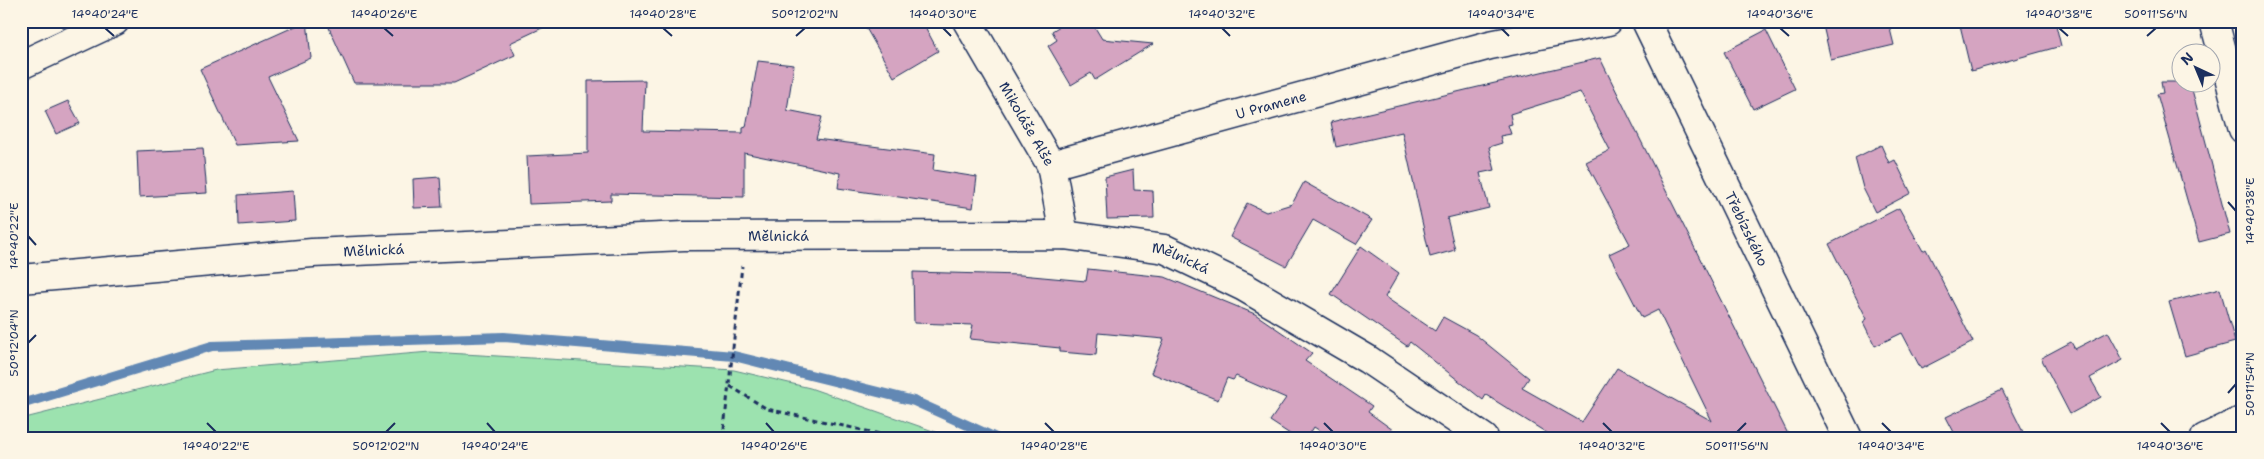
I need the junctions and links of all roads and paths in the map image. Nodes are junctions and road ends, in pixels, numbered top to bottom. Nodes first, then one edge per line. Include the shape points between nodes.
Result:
1 (34, 21) edge
2 (115, 21) edge
3 (967, 21) edge
4 (1608, 21) edge
5 (1646, 21) edge
6 (2214, 21) edge
7 (21, 27) edge
8 (21, 65) edge
9 (2243, 129) edge
10 (1051, 165) junction
11 (1064, 235) junction
12 (745, 236) junction
13 (21, 279) edge
14 (730, 386) junction
15 (2243, 420) edge
16 (723, 438) edge
17 (898, 438) edge
18 (1484, 438) edge
19 (1848, 438) edge
20 (2205, 438) edge

1 - 7 path
2 - 8 street
3 - 10 street, Mikoláše Alše
4 - 10 street, U Pramene via 1490,45
5 - 19 street, Třebízského
6 - 9 street
10 - 11 street, Mikoláše Alše
11 - 12 street, Mělnická
11 - 18 street, Mělnická via 1165,249 1235,283 1367,359
12 - 13 street, Mělnická via 312,253
12 - 14 path
14 - 16 path
14 - 17 path via 767,409
15 - 20 street

